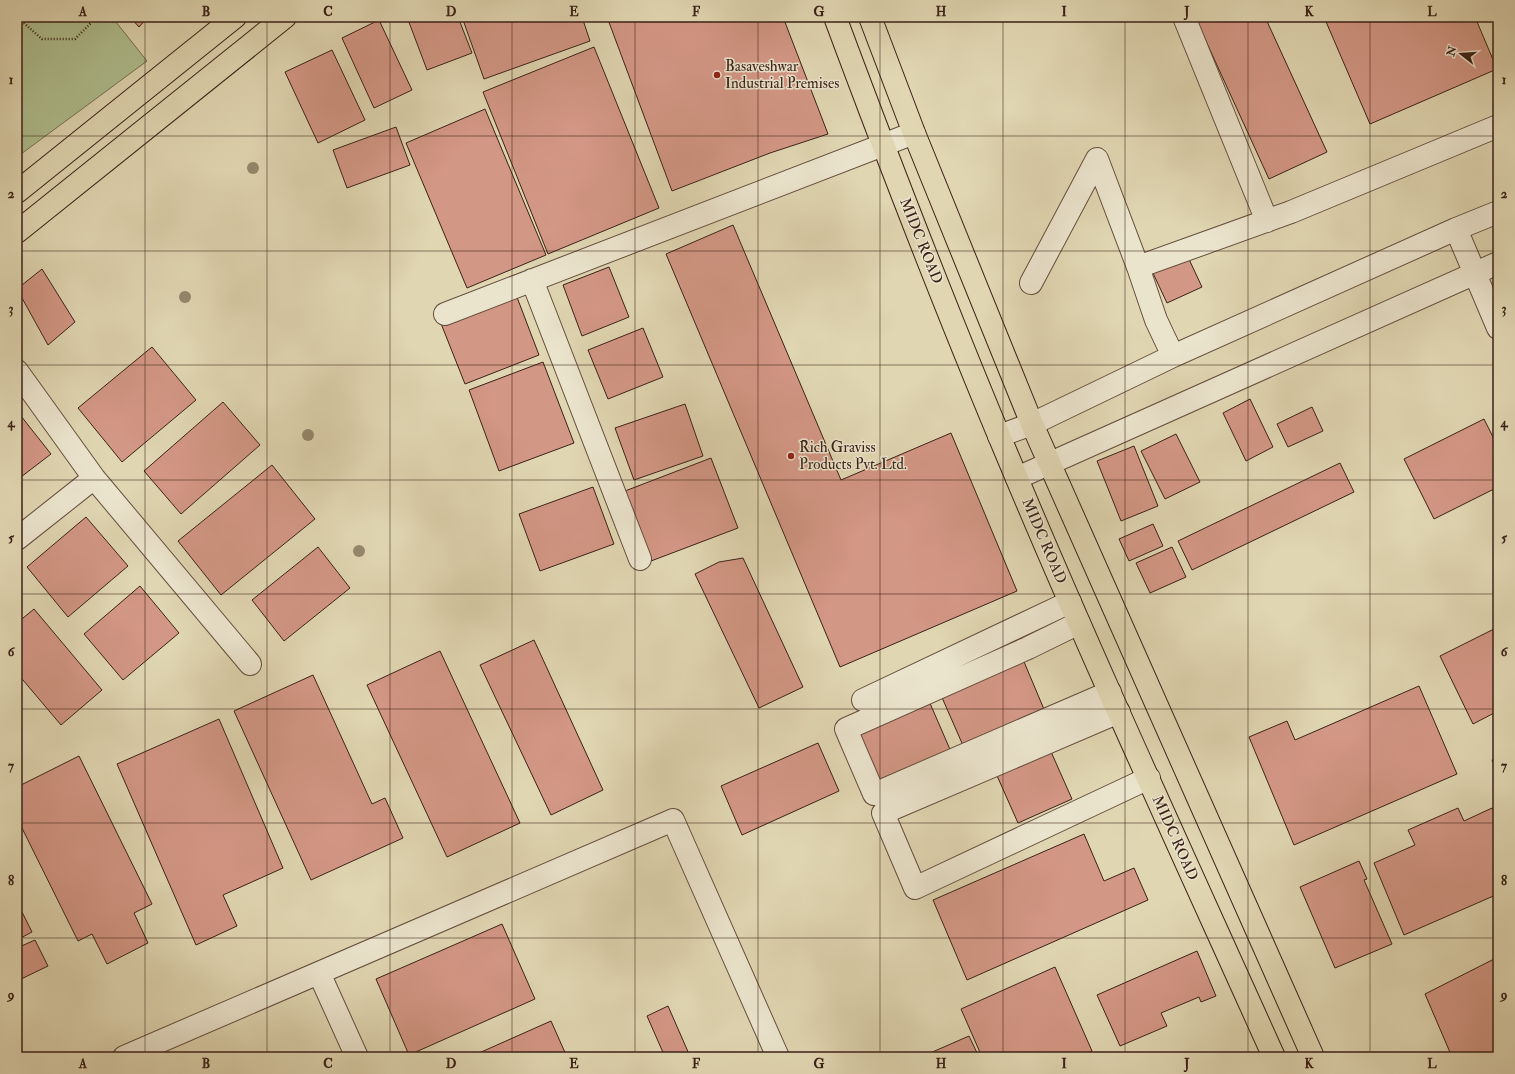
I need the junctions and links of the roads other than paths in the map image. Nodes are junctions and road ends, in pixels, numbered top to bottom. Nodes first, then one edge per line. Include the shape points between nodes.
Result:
1 (235, 17) edge
2 (285, 17) edge
3 (835, 17) edge
4 (870, 17) edge
5 (1184, 17) edge
6 (1498, 126) edge
7 (914, 133) junction
8 (883, 144) junction
9 (17, 192) edge
10 (1498, 212) edge
11 (1267, 221) junction
12 (1456, 229) junction
13 (17, 232) edge
14 (1498, 263) edge
15 (1138, 267) junction
16 (1474, 273) junction
17 (532, 280) junction
18 (1031, 283) dead end
19 (445, 314) dead end
20 (1498, 328) edge
21 (1172, 356) junction
22 (17, 370) edge
23 (1032, 424) junction
24 (999, 436) junction
25 (1050, 463) junction
26 (94, 478) junction
27 (1016, 478) junction
28 (17, 539) edge
29 (640, 558) dead end
30 (1070, 602) junction
31 (1079, 623) junction
32 (250, 664) dead end
33 (1110, 692) junction
34 (863, 700) dead end
35 (1119, 712) junction
36 (1149, 778) junction
37 (319, 973) junction
38 (124, 1057) edge
39 (357, 1057) edge
40 (778, 1057) edge
41 (1274, 1057) edge
42 (1312, 1057) edge

1 - 9 main road
2 - 13 main road
3 - 8 main road, MIDC ROAD
4 - 7 main road
5 - 11 street
6 - 11 street
7 - 8 street
7 - 23 main road
8 - 17 street
8 - 24 main road, MIDC ROAD
10 - 12 street
11 - 15 street
12 - 16 street
12 - 21 street
14 - 16 street
15 - 18 street via 1097,159
15 - 21 street via 1156,320
16 - 20 street
16 - 25 street
17 - 19 street
17 - 29 street
21 - 23 street
22 - 26 street
23 - 24 street
23 - 25 main road
24 - 27 main road, MIDC ROAD
25 - 27 street
25 - 42 main road
26 - 28 street
26 - 32 street
27 - 30 main road, MIDC ROAD
30 - 31 main road, MIDC ROAD
30 - 34 street
31 - 33 main road, MIDC ROAD
31 - 33 street via 846,729 874,794
33 - 35 main road, MIDC ROAD
35 - 36 main road, MIDC ROAD
35 - 36 street via 883,813 915,888
36 - 41 main road, MIDC ROAD
37 - 38 street
37 - 39 street
37 - 40 street via 673,820

